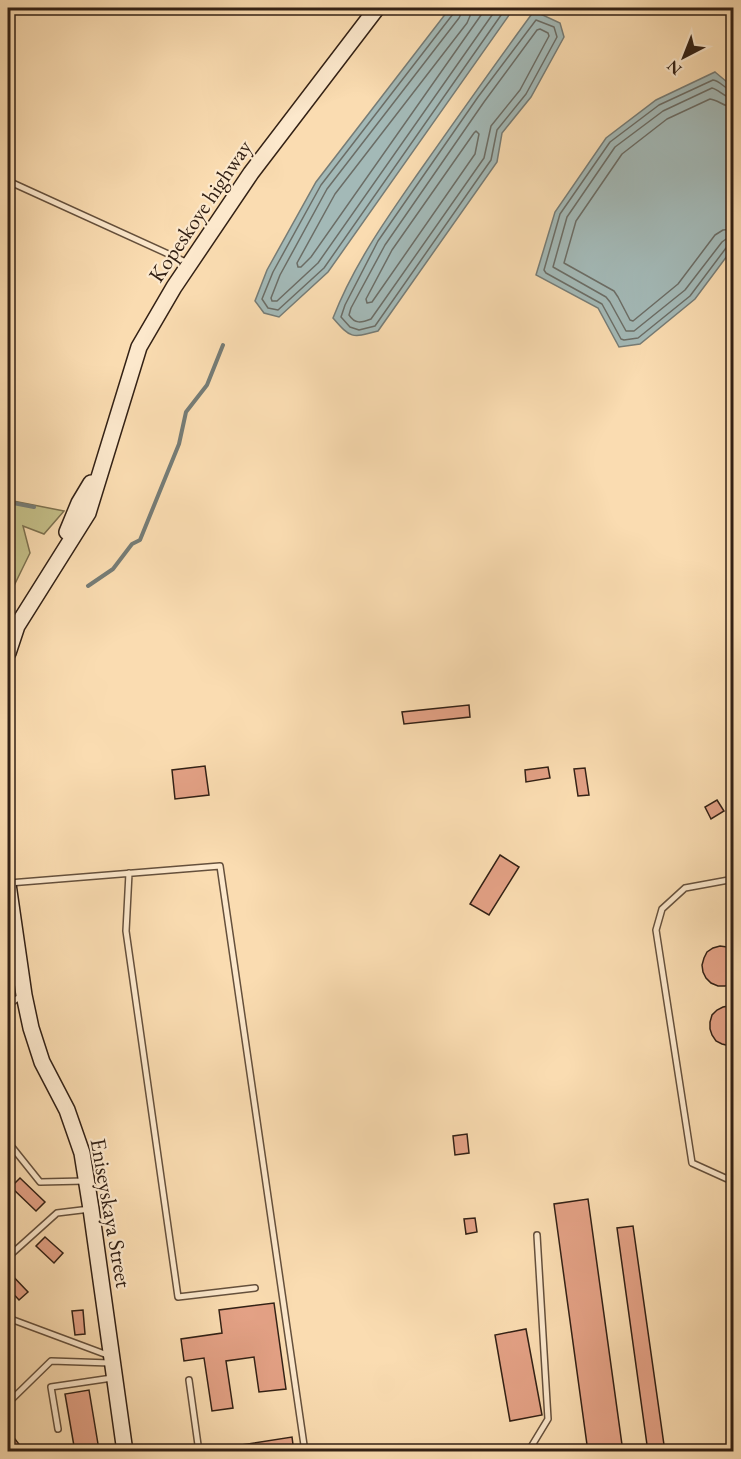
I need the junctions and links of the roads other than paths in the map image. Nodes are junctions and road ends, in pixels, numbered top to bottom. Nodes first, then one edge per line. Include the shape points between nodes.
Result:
1 (376, 8) edge
2 (8, 181) edge
3 (189, 264) junction
4 (8, 653) edge
5 (129, 873) junction
6 (734, 879) edge
7 (8, 883) edge
8 (24, 995) junction
9 (8, 1005) edge
10 (8, 1142) edge
11 (87, 1181) junction
12 (734, 1182) edge
13 (91, 1209) junction
14 (537, 1236) dead end
15 (8, 1257) edge
16 (255, 1288) dead end
17 (8, 1318) edge
18 (112, 1366) junction
19 (189, 1380) dead end
20 (8, 1403) edge
21 (58, 1429) dead end
22 (124, 1452) edge
23 (200, 1452) edge
24 (305, 1452) edge
25 (528, 1452) edge

1 - 3 street, Kopeskoye highway via 251,173
2 - 3 lane
3 - 4 street, Kopeskoye highway via 139,347 87,513 17,626
5 - 7 lane
5 - 16 lane via 126,931 178,1297
5 - 24 lane via 220,866
6 - 12 lane via 685,888 662,909 656,930 692,1163
7 - 8 street, Eniseyskaya Street
8 - 9 lane
8 - 11 street, Eniseyskaya Street via 42,1062 67,1110 82,1152
10 - 11 lane via 40,1182
11 - 13 street, Eniseyskaya Street
13 - 15 lane via 57,1213
13 - 18 street, Eniseyskaya Street
14 - 25 lane via 548,1419
17 - 18 lane
18 - 20 lane via 51,1361
18 - 21 lane via 51,1387
18 - 22 street, Eniseyskaya Street
19 - 23 lane

